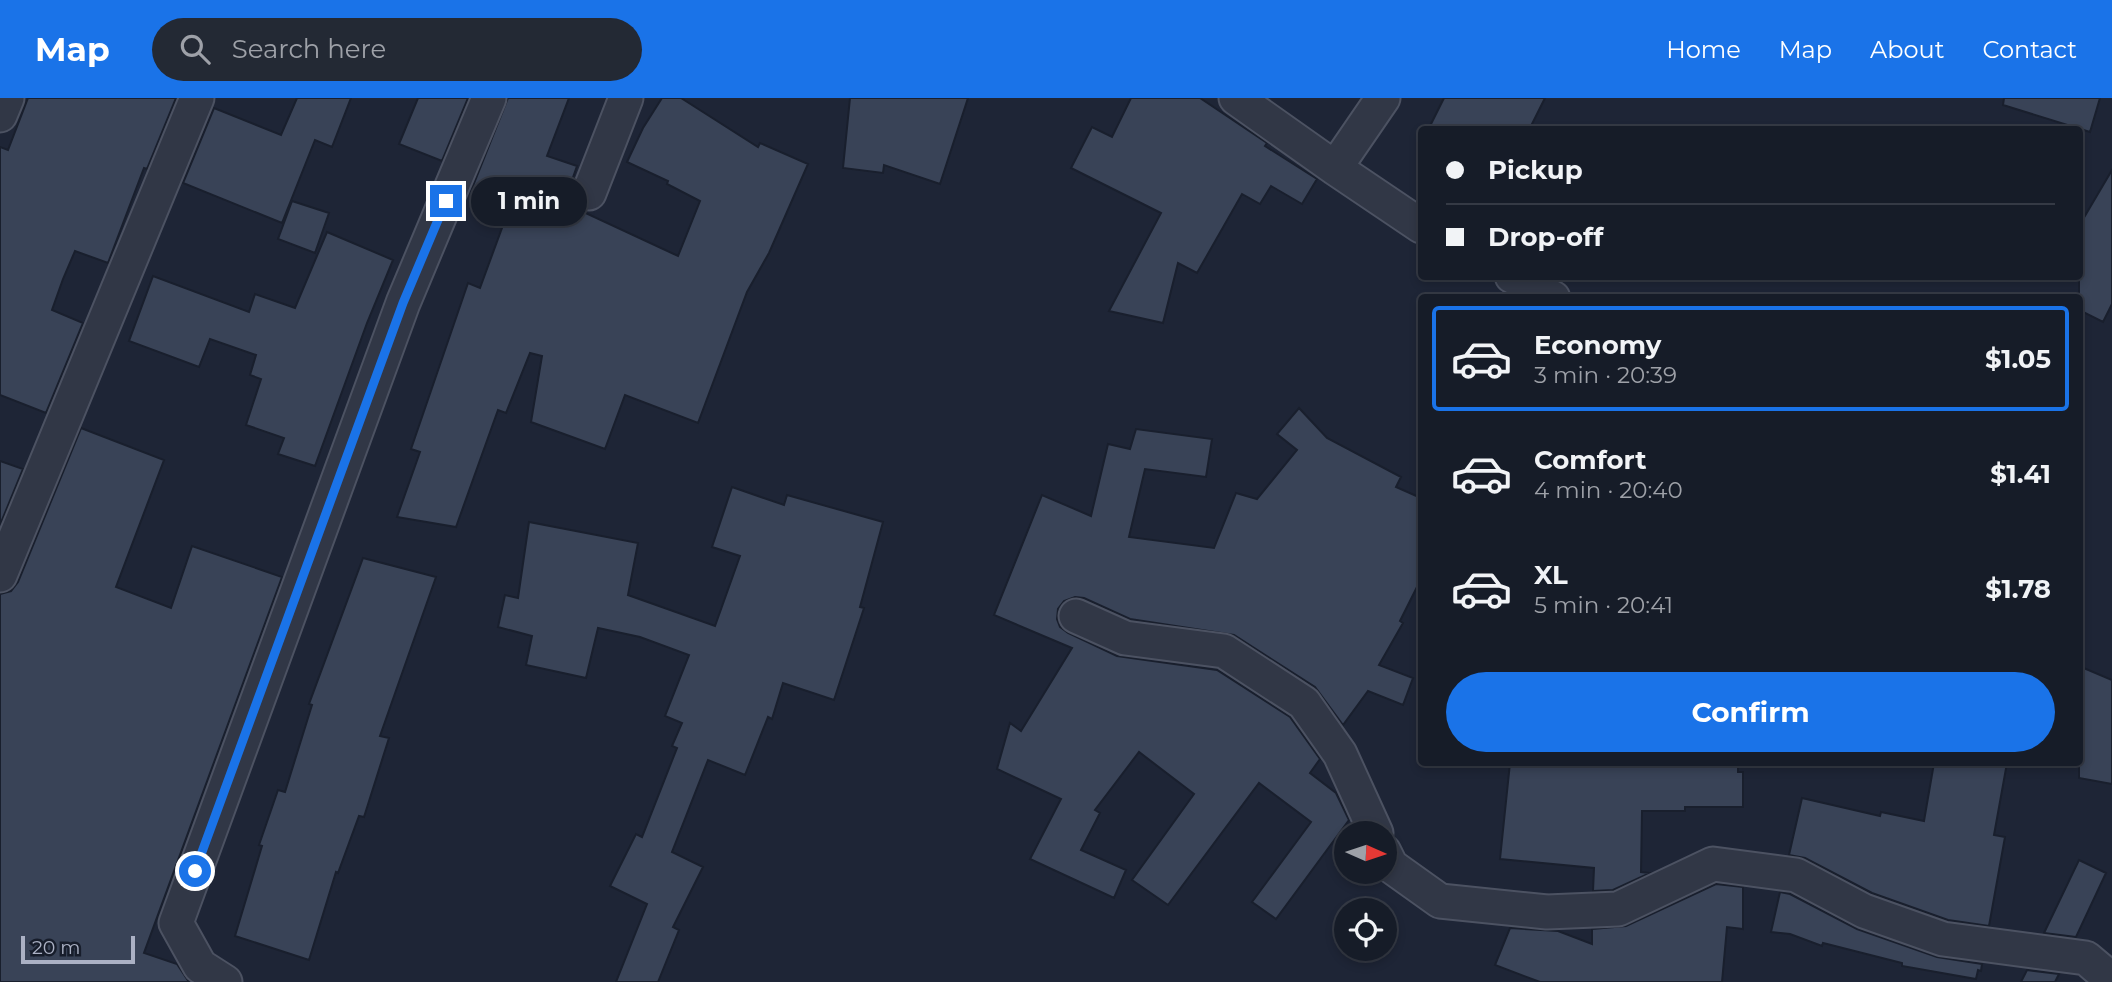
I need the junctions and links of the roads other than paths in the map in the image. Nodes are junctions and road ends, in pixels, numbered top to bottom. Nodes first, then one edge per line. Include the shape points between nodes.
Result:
1 (7, 98) edge
2 (197, 98) edge
3 (489, 98) edge
4 (626, 98) edge
5 (1236, 98) edge
6 (1383, 98) edge
7 (0, 115) edge
8 (1335, 168) junction
9 (589, 193) dead end
10 (1418, 224) edge
11 (1519, 280) edge
12 (1546, 294) edge
13 (0, 575) edge
14 (1076, 616) dead end
15 (1371, 821) edge
16 (1397, 870) edge
17 (2112, 980) edge
18 (225, 982) edge

1 - 7 street
2 - 13 street
3 - 18 street via 403,303 176,923 200,966
4 - 9 street
5 - 8 street
6 - 8 street
8 - 10 street
11 - 12 street
14 - 15 street via 1125,638 1224,651 1304,703 1340,754
16 - 17 street via 1440,901 1547,912 1618,909 1713,864 1796,875 1864,911 1943,939 2086,958

